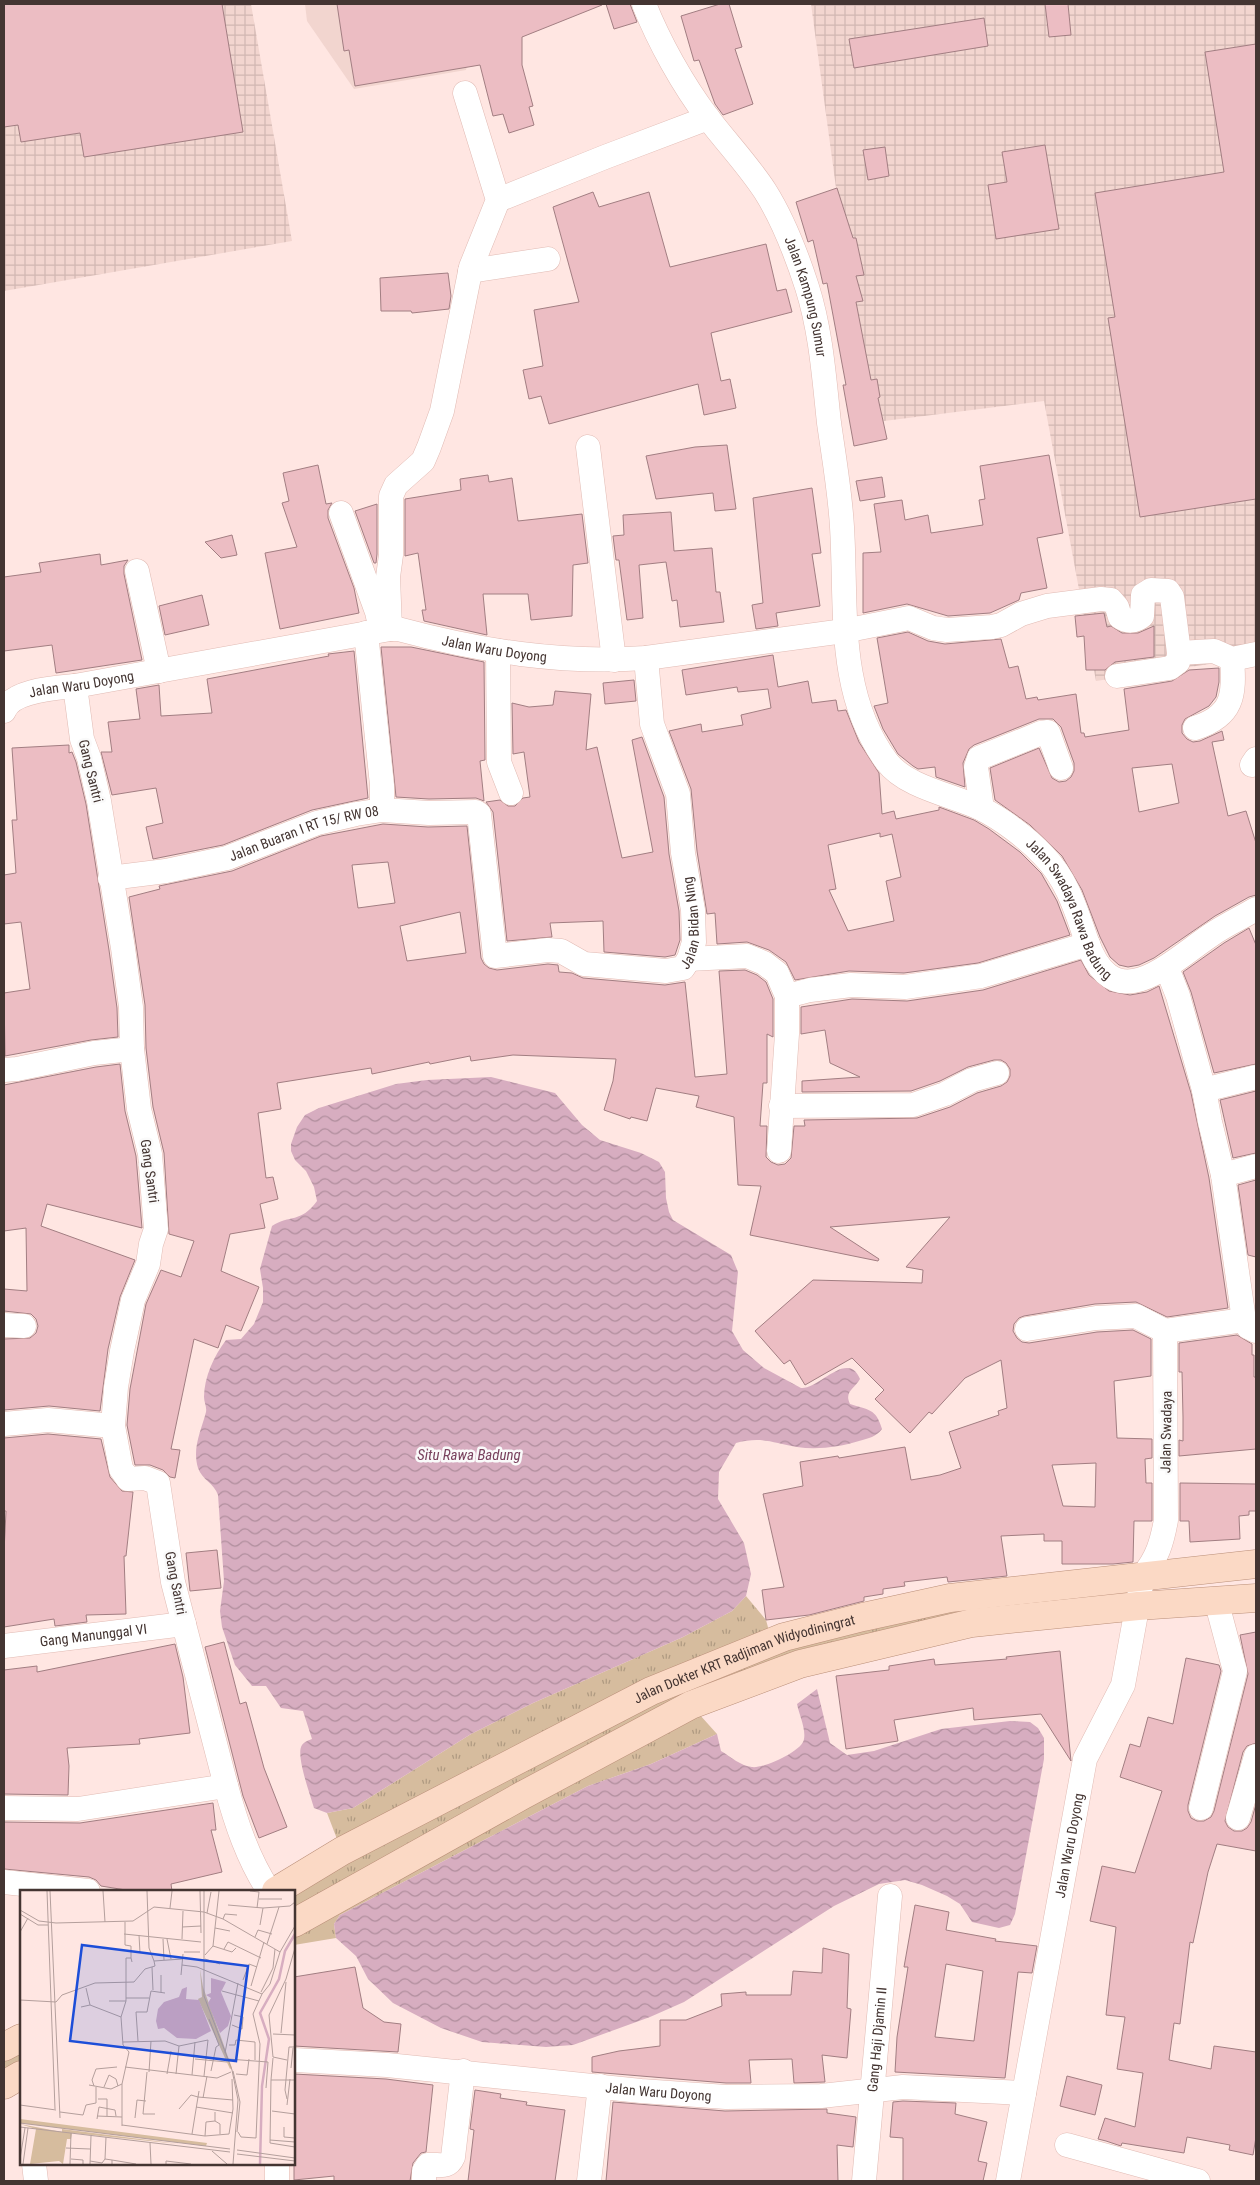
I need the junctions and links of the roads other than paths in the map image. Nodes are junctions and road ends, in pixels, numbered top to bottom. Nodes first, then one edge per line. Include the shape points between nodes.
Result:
1 (644, 4) edge
2 (465, 93) dead end
3 (708, 118) junction
4 (498, 200) junction
5 (548, 259) dead end
6 (470, 271) junction
7 (588, 447) dead end
8 (341, 513) dead end
9 (137, 571) dead end
10 (379, 631) junction
11 (844, 631) junction
12 (498, 651) junction
13 (1179, 653) junction
14 (1256, 654) edge
15 (646, 658) junction
16 (614, 660) junction
17 (1232, 660) junction
18 (159, 671) junction
19 (1117, 676) dead end
20 (75, 686) junction
21 (4, 711) edge
22 (1195, 728) dead end
23 (1061, 768) dead end
24 (511, 793) dead end
25 (982, 809) junction
26 (382, 810) junction
27 (110, 878) junction
28 (1256, 909) edge
29 (1088, 944) junction
30 (689, 959) junction
31 (1167, 968) junction
32 (787, 996) junction
33 (132, 1049) junction
34 (4, 1070) edge
35 (997, 1073) dead end
36 (1256, 1078) edge
37 (1204, 1090) junction
38 (782, 1106) junction
39 (779, 1151) dead end
40 (1256, 1166) edge
41 (1223, 1175) junction
42 (1250, 1325) edge
43 (1027, 1329) dead end
44 (1166, 1331) junction
45 (4, 1424) edge
46 (112, 1426) junction
47 (1256, 1564) edge
48 (1143, 1575) junction
49 (1256, 1598) edge
50 (1216, 1600) junction
51 (1138, 1606) junction
52 (184, 1624) junction
53 (4, 1646) edge
54 (1256, 1756) edge
55 (226, 1786) junction
56 (4, 1808) edge
57 (1201, 1808) dead end
58 (1238, 1818) dead end
59 (4, 1882) edge
60 (79, 1890) edge
61 (268, 1890) edge
62 (278, 1890) edge
63 (890, 1896) dead end
64 (295, 1922) edge
65 (20, 2039) edge
66 (4, 2048) edge
67 (295, 2060) edge
68 (463, 2071) junction
69 (600, 2086) junction
70 (873, 2090) junction
71 (1024, 2093) junction
72 (1067, 2146) dead end
73 (34, 2165) edge
74 (277, 2165) edge
75 (36, 2181) edge
76 (277, 2181) edge
77 (424, 2181) edge
78 (589, 2181) edge
79 (864, 2181) edge
80 (1008, 2181) edge
81 (1198, 2181) edge

1 - 3 street, Jalan Kampung Sumur via 688,90
2 - 4 street
3 - 4 street
3 - 11 street, Jalan Kampung Sumur via 765,190 787,228 813,309 840,498 845,574
4 - 6 street
5 - 6 street
6 - 10 street via 442,411 422,461 396,484 391,496 391,555
7 - 16 street
8 - 10 street via 377,612
9 - 18 street
10 - 12 street, Jalan Waru Doyong via 398,629
10 - 18 street, Jalan Waru Doyong
10 - 26 street, Jalan Buaran I RT 15/ RW 08
11 - 13 street, Jalan Waru Doyong via 909,618 947,630 992,627 1047,606 1107,598 1115,603 1120,617 1138,620 1142,616 1143,594 1151,590 1168,591 1172,598
11 - 15 street, Jalan Waru Doyong
11 - 25 street, Jalan Swadaya Rawa Badung via 853,692 871,735 889,765 924,788
12 - 16 street, Jalan Waru Doyong via 568,659
12 - 24 street via 499,762
13 - 17 street via 1214,651
13 - 19 street via 1178,662 1170,668
14 - 17 street
15 - 16 street, Jalan Waru Doyong
15 - 30 street, Jalan Bidan Ning via 652,724 678,794 683,853 693,910 694,942
17 - 22 street via 1231,701 1224,713
18 - 20 street, Jalan Waru Doyong
20 - 21 street, Jalan Waru Doyong via 25,694 6,706
20 - 27 street, Gang Santri via 82,739 100,801
23 - 25 street via 1048,732 979,758 976,768
25 - 29 street, Jalan Swadaya Rawa Badung via 1029,840 1047,858 1076,907
26 - 27 street, Jalan Buaran I RT 15/ RW 08 via 317,823 227,858 166,871
26 - 30 street, Jalan Bidan Ning via 480,814 495,956 561,951 584,964 666,971 683,968
27 - 33 street, Gang Santri via 130,997
28 - 31 street, Jalan Swadaya Rawa Badung via 1212,934
29 - 31 street, Jalan Swadaya Rawa Badung via 1101,969 1110,977 1132,983
29 - 32 street via 981,976 905,987 851,985
30 - 32 street via 747,956 777,972
31 - 37 street
32 - 38 street
33 - 34 street
33 - 46 street, Gang Santri via 138,1109 150,1154 156,1229 148,1264 131,1309
35 - 38 street via 972,1080 912,1106
36 - 37 street
37 - 41 street
38 - 39 street
40 - 41 street
41 - 42 street
42 - 44 street
43 - 44 street via 1096,1318 1136,1316
44 - 48 street, Jalan Swadaya via 1166,1520 1154,1562
45 - 46 street via 48,1420
46 - 52 street, Gang Santri via 122,1469 128,1479 145,1478 158,1483 173,1582
47 - 48 main road, Jalan Dokter KRT Radjiman Widyodiningrat
48 - 51 street, Jalan Swadaya
48 - 62 main road, Jalan Dokter KRT Radjiman Widyodiningrat via 950,1598 784,1637 651,1691 342,1852
49 - 50 main road, Jalan Dokter KRT Radjiman Widyodiningrat
50 - 51 main road, Jalan Dokter KRT Radjiman Widyodiningrat
50 - 57 street via 1235,1671
51 - 64 main road, Jalan Dokter KRT Radjiman Widyodiningrat via 972,1623 800,1664 700,1702 532,1790
51 - 71 street, Jalan Waru Doyong via 1123,1685 1085,1759
52 - 53 street, Gang Manunggal VI
52 - 55 street
54 - 58 street
55 - 56 street via 78,1809
55 - 61 street via 256,1871
59 - 60 street
63 - 70 street, Gang Haji Djamin II
65 - 66 main road
67 - 68 street, Jalan Waru Doyong
68 - 69 street, Jalan Waru Doyong
68 - 77 street via 453,2157 446,2165 428,2165
69 - 70 street, Jalan Waru Doyong via 726,2098 821,2096
69 - 78 street
70 - 71 street, Jalan Waru Doyong via 903,2087
70 - 79 street, Gang Haji Djamin II
71 - 80 street, Jalan Waru Doyong
72 - 81 street
73 - 75 street
74 - 76 street

